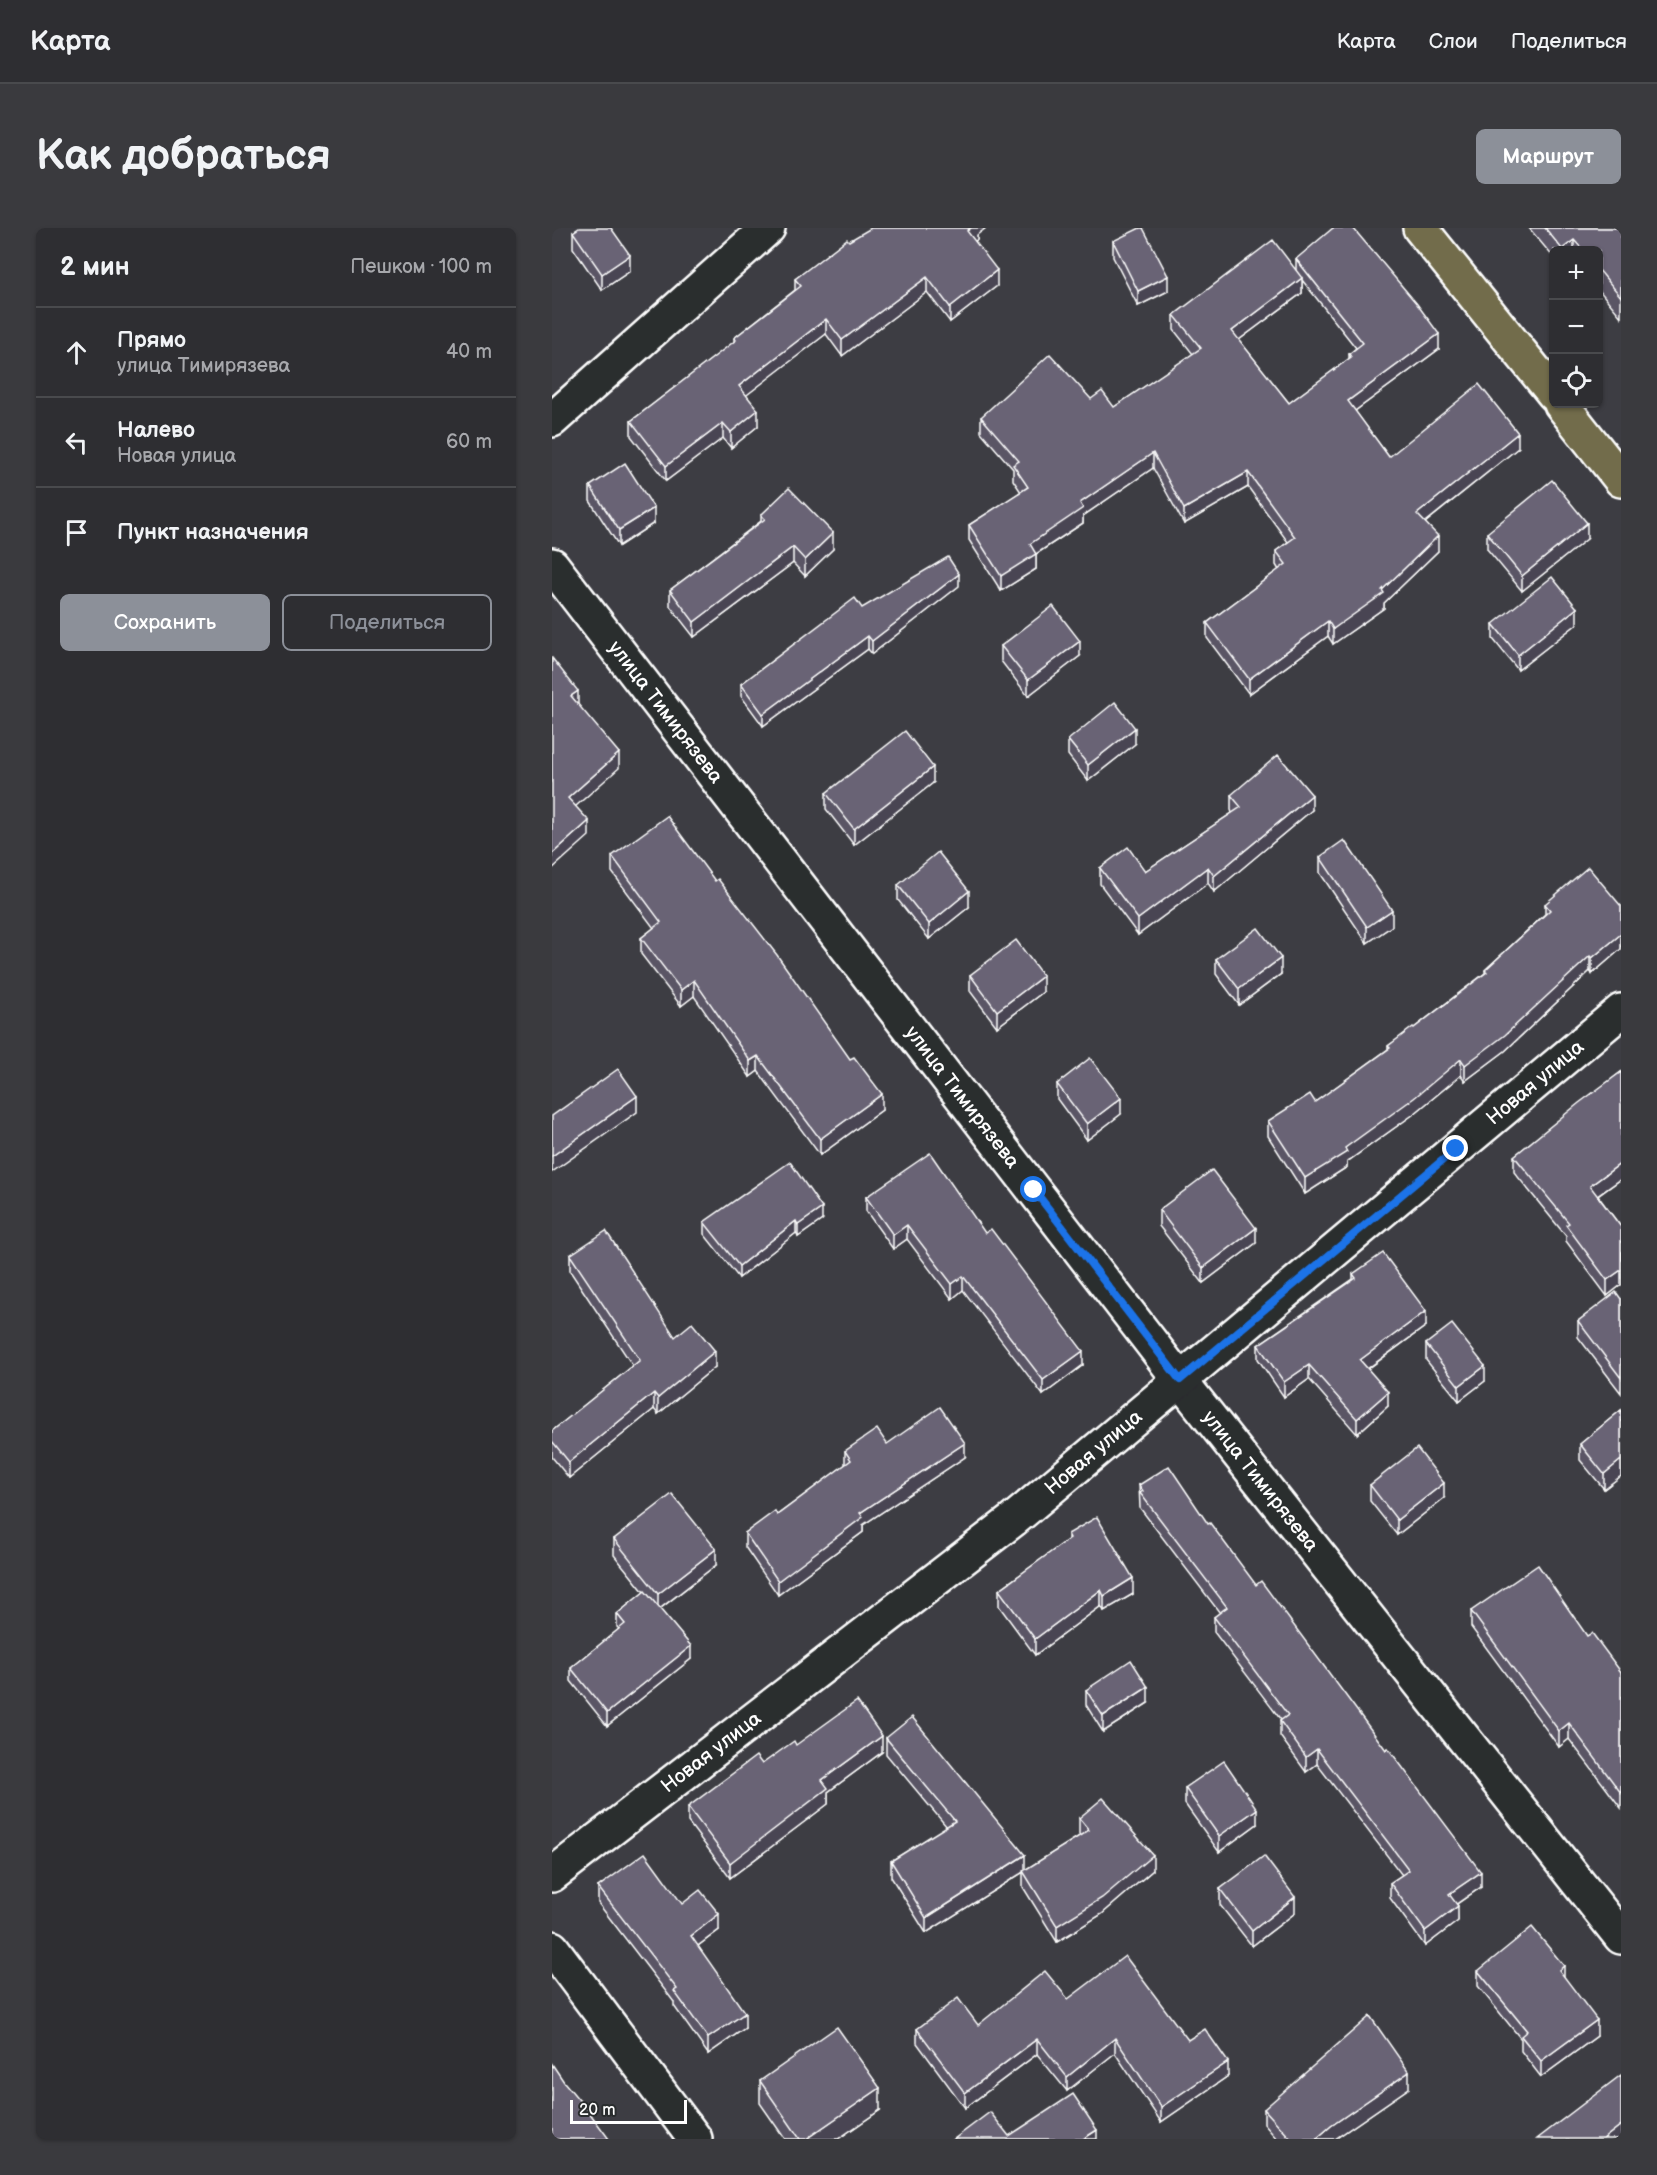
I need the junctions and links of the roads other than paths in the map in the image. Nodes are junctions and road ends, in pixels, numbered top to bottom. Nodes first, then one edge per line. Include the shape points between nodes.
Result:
1 (768, 228) edge
2 (1420, 228) edge
3 (1549, 388) edge
4 (1564, 408) edge
5 (552, 420) edge
6 (1621, 480) edge
7 (552, 565) edge
8 (1621, 1011) edge
9 (1180, 1380) junction
10 (552, 1875) edge
11 (1621, 1937) edge
12 (552, 1948) edge
13 (695, 2139) edge

1 - 5 street
2 - 3 main road
4 - 6 main road
7 - 9 street, улица Тимирязева
8 - 9 street, Новая улица
9 - 10 street, Новая улица via 1012,1520
9 - 11 street, улица Тимирязева
12 - 13 street

